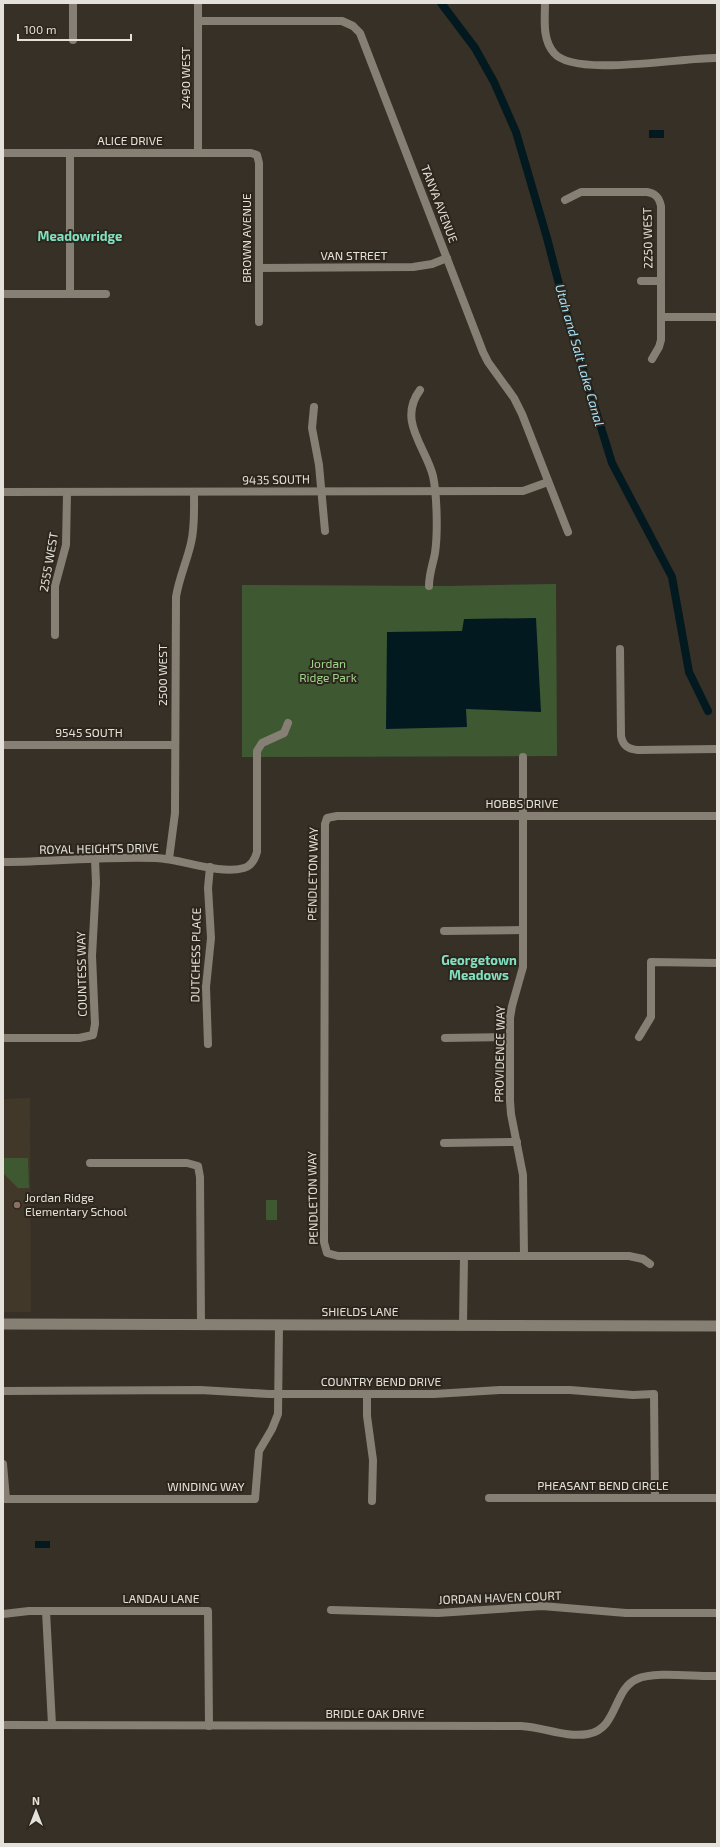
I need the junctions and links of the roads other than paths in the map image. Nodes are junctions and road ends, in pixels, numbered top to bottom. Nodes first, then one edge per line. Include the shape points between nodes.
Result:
1 (73, 3) edge
2 (198, 3) edge
3 (545, 3) edge
4 (198, 21) junction
5 (73, 40) dead end
6 (717, 58) edge
7 (3, 153) edge
8 (70, 153) junction
9 (198, 153) junction
10 (257, 155) joint
11 (564, 200) dead end
12 (447, 258) junction
13 (259, 268) junction
14 (641, 281) dead end
15 (661, 281) junction
16 (3, 294) edge
17 (70, 294) junction
18 (106, 294) dead end
19 (661, 317) junction
20 (717, 317) edge
21 (258, 322) dead end
22 (652, 359) dead end
23 (420, 390) dead end
24 (314, 407) dead end
25 (548, 482) junction
26 (3, 492) edge
27 (321, 492) junction
28 (434, 492) junction
29 (67, 493) junction
30 (194, 493) junction
31 (325, 531) dead end
32 (568, 532) dead end
33 (429, 586) dead end
34 (55, 635) dead end
35 (620, 649) dead end
36 (288, 723) dead end
37 (3, 745) edge
38 (175, 745) junction
39 (717, 749) edge
40 (523, 757) dead end
41 (523, 816) junction
42 (717, 816) edge
43 (327, 818) joint
44 (95, 859) junction
45 (169, 859) junction
46 (3, 862) edge
47 (210, 867) junction
48 (444, 930) dead end
49 (524, 930) junction
50 (717, 963) edge
51 (510, 1037) junction
52 (639, 1037) dead end
53 (3, 1038) edge
54 (445, 1038) dead end
55 (208, 1044) dead end
56 (517, 1142) junction
57 (444, 1143) dead end
58 (90, 1163) dead end
59 (464, 1256) junction
60 (524, 1256) junction
61 (650, 1264) dead end
62 (3, 1324) edge
63 (201, 1325) junction
64 (279, 1325) junction
65 (463, 1325) junction
66 (717, 1326) edge
67 (3, 1391) edge
68 (278, 1394) junction
69 (367, 1394) junction
70 (3, 1464) edge
71 (489, 1498) dead end
72 (655, 1498) junction
73 (717, 1498) edge
74 (5, 1499) edge
75 (372, 1501) dead end
76 (46, 1610) junction
77 (331, 1610) dead end
78 (717, 1613) edge
79 (3, 1614) edge
80 (717, 1676) edge
81 (3, 1725) edge
82 (52, 1725) junction
83 (209, 1726) junction

1 - 5 street
2 - 4 street, 2490 WEST
3 - 6 street via 547,40 555,54 568,62 581,65 640,64 691,58
4 - 9 street, 2490 WEST
4 - 12 street, TANYA AVENUE via 342,21 356,29 363,38
7 - 8 street, ALICE DRIVE
8 - 9 street, ALICE DRIVE
8 - 17 street
9 - 10 street, ALICE DRIVE
10 - 13 street, BROWN AVENUE
11 - 15 street, 2250 WEST via 585,191 647,192 656,196 660,206
12 - 13 street, VAN STREET via 413,268
12 - 25 street, TANYA AVENUE via 483,352 514,398
13 - 21 street, BROWN AVENUE
14 - 15 street, 2250 WEST
15 - 19 street, 2250 WEST
16 - 17 street
17 - 18 street
19 - 20 street
19 - 22 street, 2250 WEST via 660,343
23 - 28 street via 412,404 413,426 432,476
24 - 27 street via 312,428
25 - 28 street, 9435 SOUTH via 523,491
25 - 32 street, TANYA AVENUE
26 - 29 street, 9435 SOUTH
27 - 28 street, 9435 SOUTH
27 - 30 street, 9435 SOUTH
27 - 31 street
28 - 33 street via 435,548
29 - 30 street, 9435 SOUTH
29 - 34 street, 2555 WEST via 66,545 55,586
30 - 38 street, 2500 WEST via 191,543 176,597
35 - 39 street via 621,736 624,745 638,750
36 - 47 street, ROYAL HEIGHTS DRIVE via 284,733 262,743 257,751 256,858 244,868
37 - 38 street, 9545 SOUTH
38 - 45 street, 2500 WEST via 174,813
40 - 41 street, PROVIDENCE WAY
41 - 42 street, HOBBS DRIVE
41 - 43 street, HOBBS DRIVE
41 - 49 street, PROVIDENCE WAY
43 - 59 street, PENDLETON WAY via 324,830 325,1248 327,1253 338,1256
44 - 45 street, ROYAL HEIGHTS DRIVE
44 - 46 street, ROYAL HEIGHTS DRIVE
44 - 53 street, COUNTESS WAY via 92,956 94,1035 84,1038
45 - 47 street, ROYAL HEIGHTS DRIVE
47 - 55 street, DUTCHESS PLACE via 208,888 211,938 206,987
48 - 49 street
49 - 51 street, PROVIDENCE WAY via 523,967 512,1006
50 - 52 street via 651,962 651,1017
51 - 54 street
51 - 56 street, PROVIDENCE WAY via 511,1114
56 - 57 street
56 - 60 street, PROVIDENCE WAY via 523,1175
58 - 63 street via 188,1163 198,1166
59 - 60 street, PENDLETON WAY
59 - 65 street
60 - 61 street, PENDLETON WAY via 629,1256
62 - 63 main road, SHIELDS LANE
63 - 64 main road, SHIELDS LANE
64 - 65 main road, SHIELDS LANE
64 - 68 street, WINDING WAY
65 - 66 main road, SHIELDS LANE
67 - 68 street, COUNTRY BEND DRIVE via 200,1390
68 - 69 street, COUNTRY BEND DRIVE
68 - 74 street, WINDING WAY via 276,1421 260,1450 255,1498
69 - 72 street, COUNTRY BEND DRIVE via 570,1390 654,1394
69 - 75 street via 373,1460
70 - 74 street via 6,1476
71 - 72 street, PHEASANT BEND CIRCLE
72 - 73 street, PHEASANT BEND CIRCLE
76 - 79 street
76 - 82 street
76 - 83 street, LANDAU LANE via 208,1611
77 - 78 street, JORDAN HAVEN COURT via 438,1612 542,1606 626,1613
80 - 83 street, BRIDLE OAK DRIVE via 653,1676 636,1679 625,1690 609,1721 596,1732 588,1734 573,1735 521,1726
81 - 82 street, BRIDLE OAK DRIVE
82 - 83 street, BRIDLE OAK DRIVE

